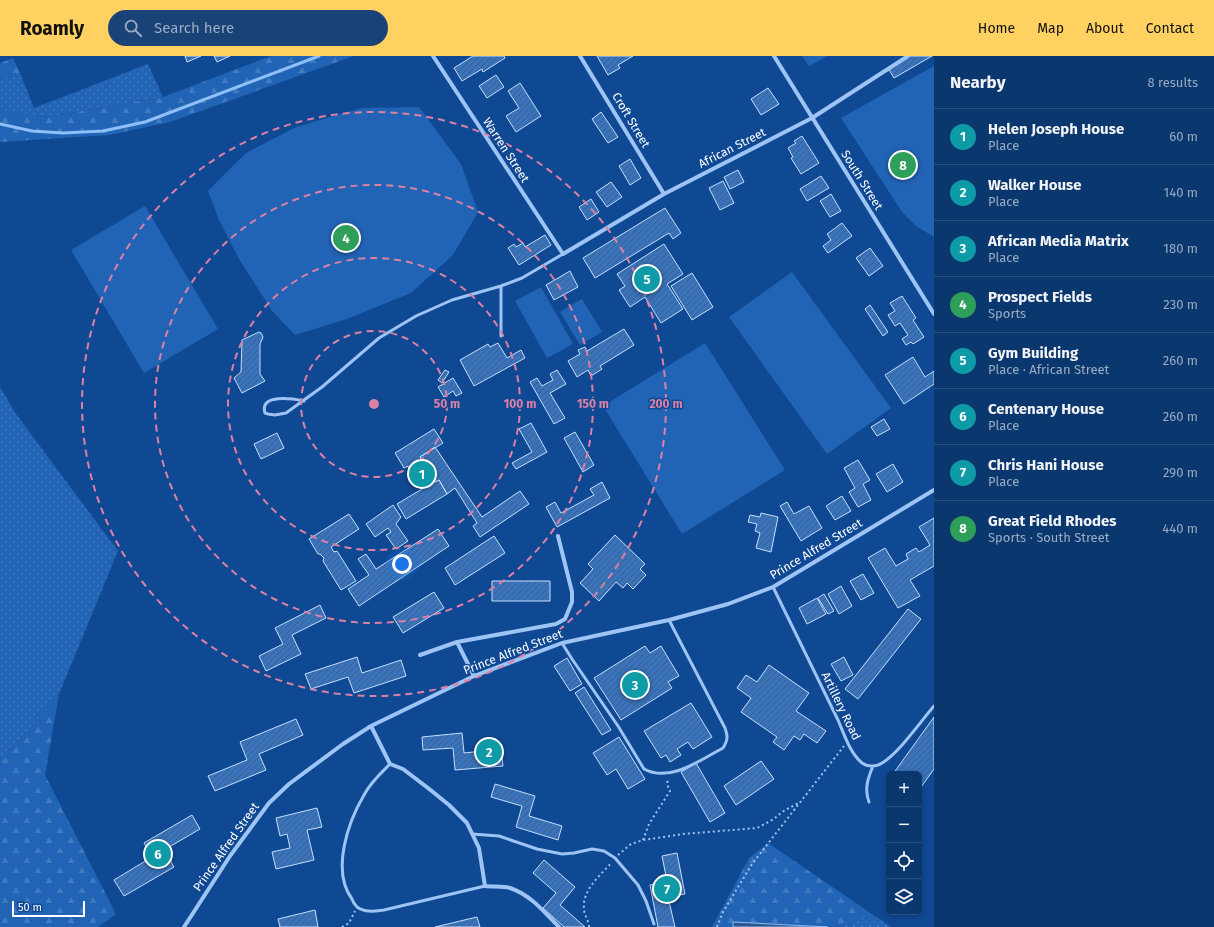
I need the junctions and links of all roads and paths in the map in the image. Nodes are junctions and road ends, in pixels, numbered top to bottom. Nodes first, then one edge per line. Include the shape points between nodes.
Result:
1 (433, 56) edge
2 (580, 56) edge
3 (774, 56) edge
4 (908, 56) edge
5 (812, 118) junction
6 (664, 194) junction
7 (563, 254) junction
8 (501, 286) junction
9 (934, 314) edge
10 (501, 336) dead end
11 (304, 401) junction
12 (934, 490) edge
13 (558, 536) dead end
14 (773, 587) junction
15 (669, 620) junction
16 (457, 642) junction
17 (562, 643) junction
18 (420, 655) dead end
19 (474, 676) junction
20 (934, 706) edge
21 (371, 726) junction
22 (847, 742) junction
23 (390, 764) junction
24 (873, 766) junction
25 (669, 774) junction
26 (800, 802) junction
27 (868, 802) dead end
28 (472, 834) junction
29 (643, 840) junction
30 (615, 858) junction
31 (485, 886) junction
32 (358, 907) junction
33 (654, 924) dead end
34 (188, 925) edge
35 (184, 927) edge
36 (342, 927) edge
37 (559, 927) edge
38 (590, 927) edge
39 (717, 927) edge

1 - 7 street, Warren Street
2 - 6 street, Croft Street
3 - 5 street, South Street
4 - 5 street, African Street
5 - 6 street, African Street
5 - 9 street, South Street
6 - 7 street, African Street
7 - 8 lane via 522,278
8 - 10 lane
8 - 11 lane via 452,300 416,316 379,338
11 - 11 lane via 286,413 268,414 264,410 271,400 281,398
12 - 14 street, Prince Alfred Street
13 - 16 street via 572,592 572,602 565,619 556,624
14 - 15 street, Prince Alfred Street via 728,604
14 - 22 lane, Artillery Road
15 - 17 street, Prince Alfred Street
15 - 25 lane via 728,737 723,748
16 - 18 street
16 - 19 street
17 - 19 street, Prince Alfred Street
17 - 25 lane via 644,769 652,773
19 - 21 street, Prince Alfred Street
20 - 24 lane via 894,754
21 - 23 street
21 - 34 street, Prince Alfred Street via 289,784 269,803 230,856
22 - 24 lane, Artillery Road via 863,763
22 - 26 path
23 - 28 street via 403,769 449,805 467,824
23 - 32 lane via 364,794 349,828 342,857 344,883 349,896
24 - 27 lane via 868,780
25 - 29 path via 667,784 670,791 649,824
26 - 29 path via 757,828
26 - 39 path via 752,864
28 - 30 lane via 499,836 537,849 562,854 592,849 604,851
28 - 31 street via 479,848
29 - 30 path via 623,849
30 - 33 lane via 638,885
30 - 38 path via 588,890 584,900 584,910
31 - 32 lane via 384,910 368,911
31 - 37 street via 509,888 525,894
32 - 36 path via 349,923
34 - 35 street, Prince Alfred Street

